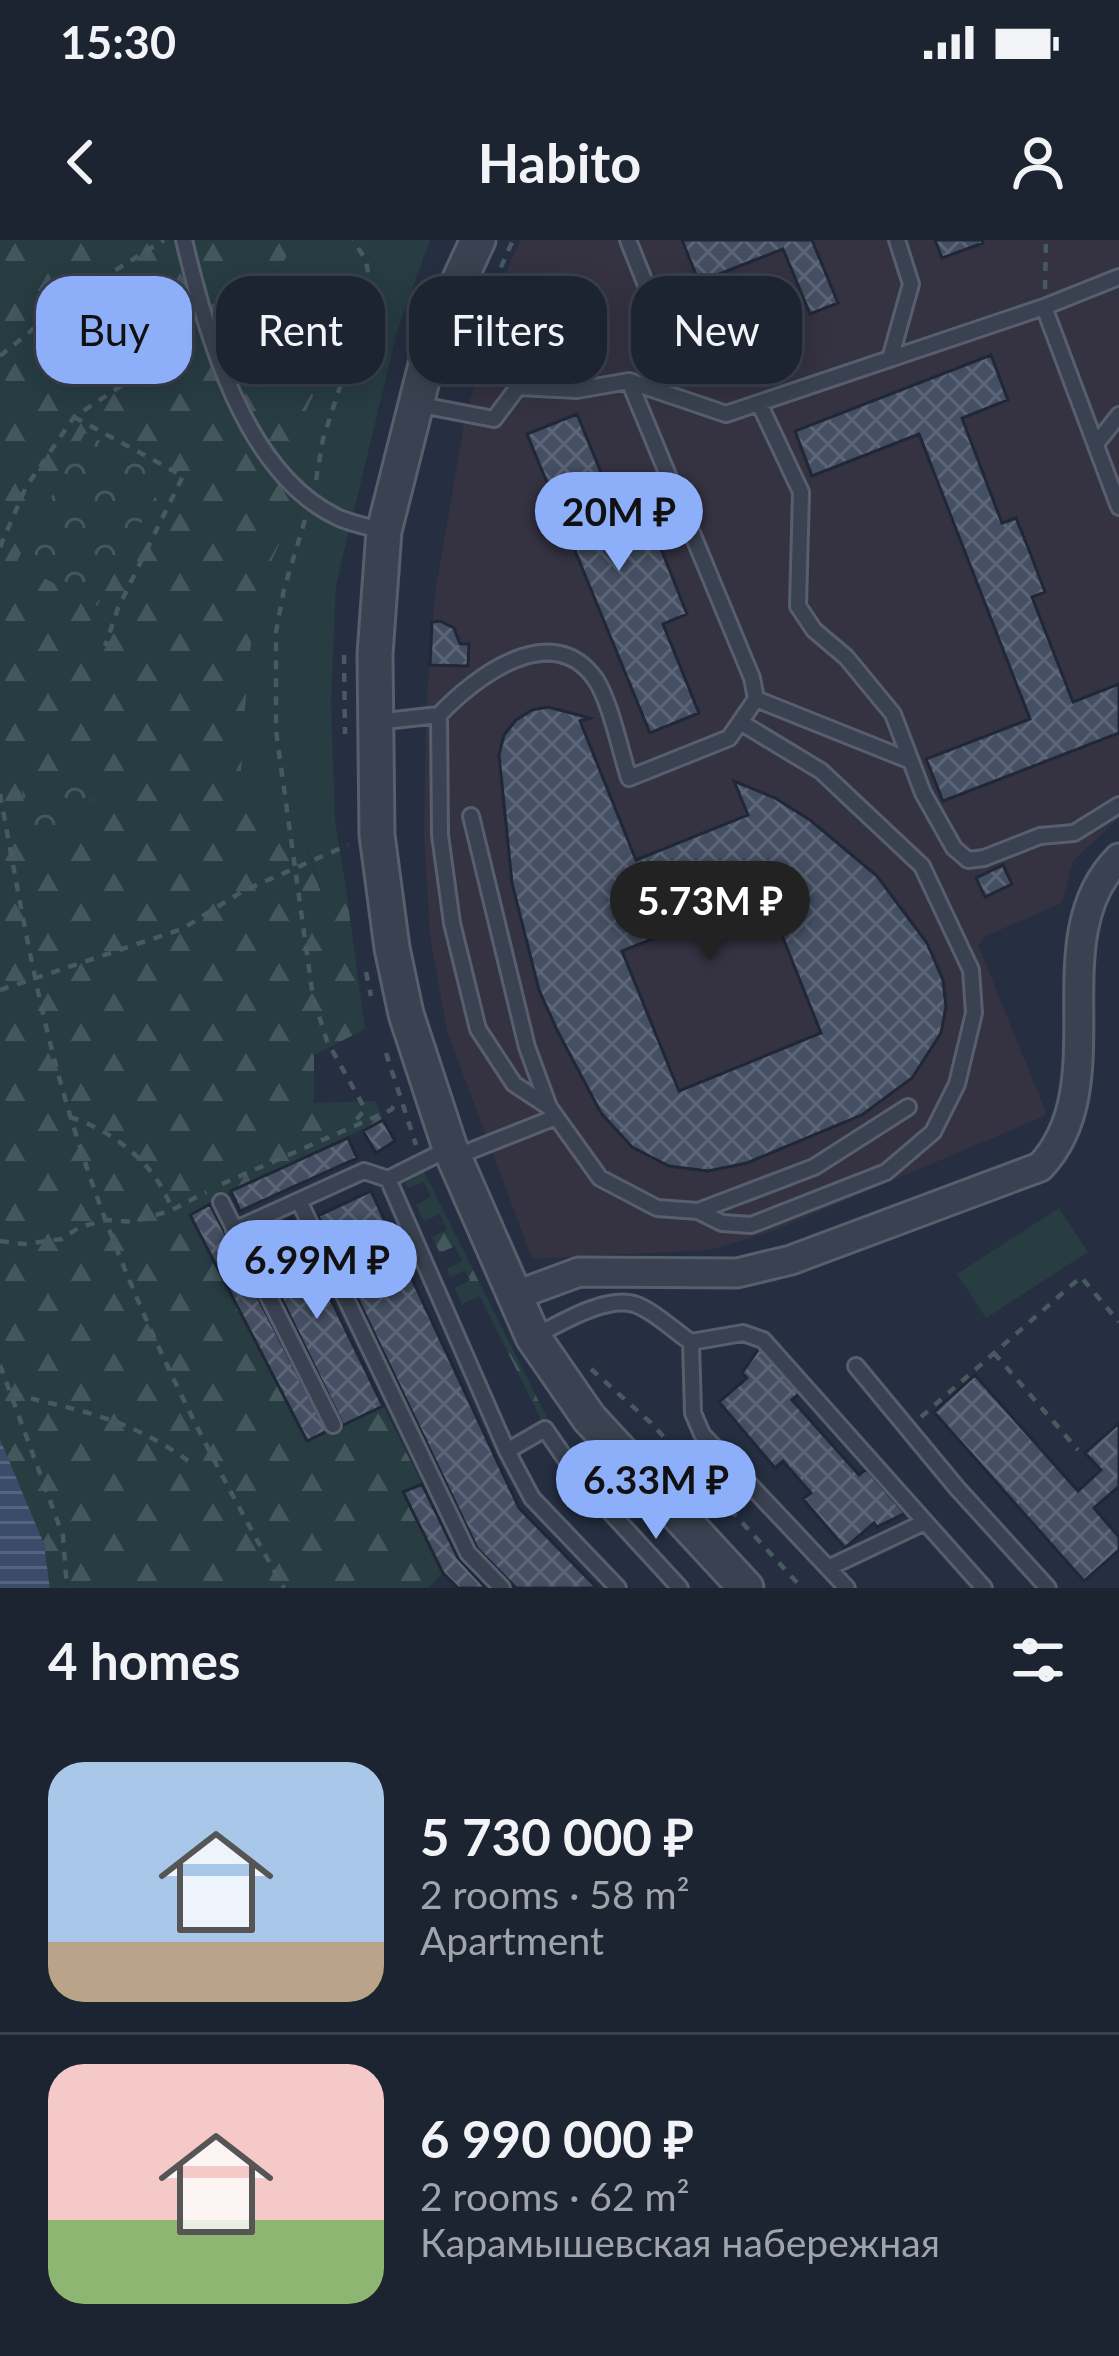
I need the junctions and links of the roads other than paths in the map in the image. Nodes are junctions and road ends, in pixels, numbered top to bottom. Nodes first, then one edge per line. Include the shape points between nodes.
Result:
1 (184, 240) edge
2 (478, 240) edge
3 (628, 240) edge
4 (897, 240) edge
5 (642, 276) edge
6 (1119, 278) edge
7 (1044, 307) junction
8 (890, 359) junction
9 (629, 382) junction
10 (415, 404) junction
11 (759, 404) junction
12 (1119, 415) edge
13 (1096, 444) junction
14 (1119, 506) edge
15 (384, 531) junction
16 (756, 699) junction
17 (439, 715) junction
18 (376, 722) junction
19 (740, 722) junction
20 (911, 760) junction
21 (1119, 805) edge
22 (471, 816) dead end
23 (1119, 858) edge
24 (908, 1106) dead end
25 (552, 1112) junction
26 (453, 1152) junction
27 (388, 1179) junction
28 (299, 1201) junction
29 (221, 1202) dead end
30 (698, 1211) junction
31 (234, 1230) junction
32 (514, 1296) junction
33 (600, 1308) junction
34 (622, 1322) dead end
35 (546, 1330) junction
36 (691, 1342) junction
37 (856, 1366) dead end
38 (332, 1425) dead end
39 (507, 1451) junction
40 (926, 1522) junction
41 (828, 1568) junction
42 (502, 1588) edge
43 (618, 1588) edge
44 (680, 1588) edge
45 (746, 1588) edge
46 (847, 1588) edge
47 (984, 1588) edge
48 (1048, 1588) edge

1 - 15 lane via 219,367 254,436 311,501
2 - 10 street via 433,337
3 - 5 lane
4 - 8 lane via 911,284
6 - 7 lane
7 - 8 lane
7 - 13 lane
8 - 11 lane
9 - 10 lane via 518,387 494,419
9 - 11 lane via 726,414
9 - 16 lane
10 - 15 street
11 - 20 lane via 801,492 798,606 893,714
12 - 13 lane
13 - 14 lane
15 - 18 street
16 - 19 lane
16 - 20 lane
17 - 18 lane
17 - 19 lane via 464,688 538,652 575,659 597,682 629,778 728,738
17 - 25 lane via 440,836 478,1029 514,1084
18 - 26 street via 383,892 406,1014
19 - 30 lane via 821,771 922,866 971,970 974,1012 956,1084 933,1132 886,1172 751,1226
20 - 21 lane via 954,848 968,860 1074,833
22 - 25 lane via 527,1047
23 - 32 street via 1096,892 1088,923 1087,1105 1061,1151 1040,1167 755,1269 578,1272
24 - 30 lane via 814,1167
25 - 26 lane
25 - 30 lane via 600,1178 657,1208
26 - 27 lane
26 - 32 street
27 - 28 lane via 364,1171
27 - 39 lane
28 - 31 lane
28 - 42 lane via 468,1552
29 - 31 lane
31 - 38 lane
32 - 35 street
33 - 34 lane
33 - 35 lane
33 - 36 lane via 637,1304
35 - 45 street via 589,1418
36 - 40 lane via 743,1333 764,1340
36 - 41 lane via 691,1402 702,1434
37 - 48 lane
39 - 43 lane via 532,1498
39 - 44 lane via 545,1429
40 - 41 lane
40 - 47 lane
41 - 46 lane

